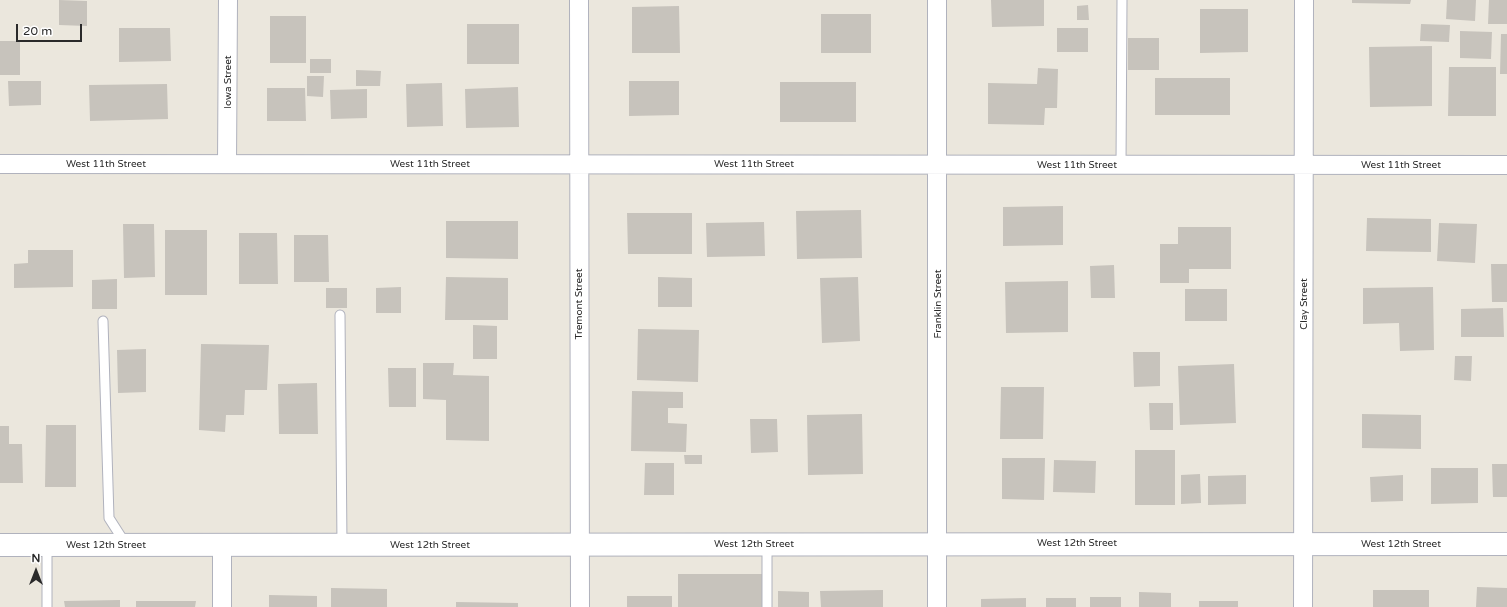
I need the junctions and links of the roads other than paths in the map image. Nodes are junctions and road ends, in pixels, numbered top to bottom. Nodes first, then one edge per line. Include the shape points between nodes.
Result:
1 (228, 0) edge
2 (579, 0) edge
3 (937, 0) edge
4 (1122, 0) edge
5 (1304, 0) edge
6 (0, 164) edge
7 (227, 164) junction
8 (579, 164) junction
9 (938, 165) junction
10 (1121, 165) junction
11 (1304, 165) junction
12 (1507, 165) edge
13 (340, 315) dead end
14 (103, 321) dead end
15 (938, 543) junction
16 (766, 544) junction
17 (1304, 544) junction
18 (1507, 544) edge
19 (0, 545) edge
20 (47, 545) junction
21 (126, 545) junction
22 (222, 545) junction
23 (342, 545) junction
24 (580, 545) junction
25 (47, 607) edge
26 (222, 607) edge
27 (580, 607) edge
28 (767, 607) edge
29 (937, 607) edge
30 (1303, 607) edge

1 - 7 street, Iowa Street
2 - 8 street, Tremont Street
3 - 9 street, Franklin Street
4 - 10 lane
5 - 11 street, Clay Street
6 - 7 street, West 11th Street
7 - 8 street, West 11th Street
8 - 9 street, West 11th Street
8 - 24 street, Tremont Street
9 - 10 street, West 11th Street
9 - 15 street, Franklin Street
10 - 11 street, West 11th Street
11 - 12 street, West 11th Street
11 - 17 street, Clay Street
13 - 23 lane
14 - 21 lane via 109,518
15 - 16 main road, West 12th Street
15 - 17 main road, West 12th Street
15 - 29 street, Franklin Street
16 - 24 main road, West 12th Street
16 - 28 lane
17 - 18 main road, West 12th Street
17 - 30 street, Clay Street
19 - 20 main road, West 12th Street
20 - 21 main road, West 12th Street
20 - 25 lane
21 - 22 main road, West 12th Street
22 - 23 main road, West 12th Street
22 - 26 street
23 - 24 main road, West 12th Street
24 - 27 street, Tremont Street

